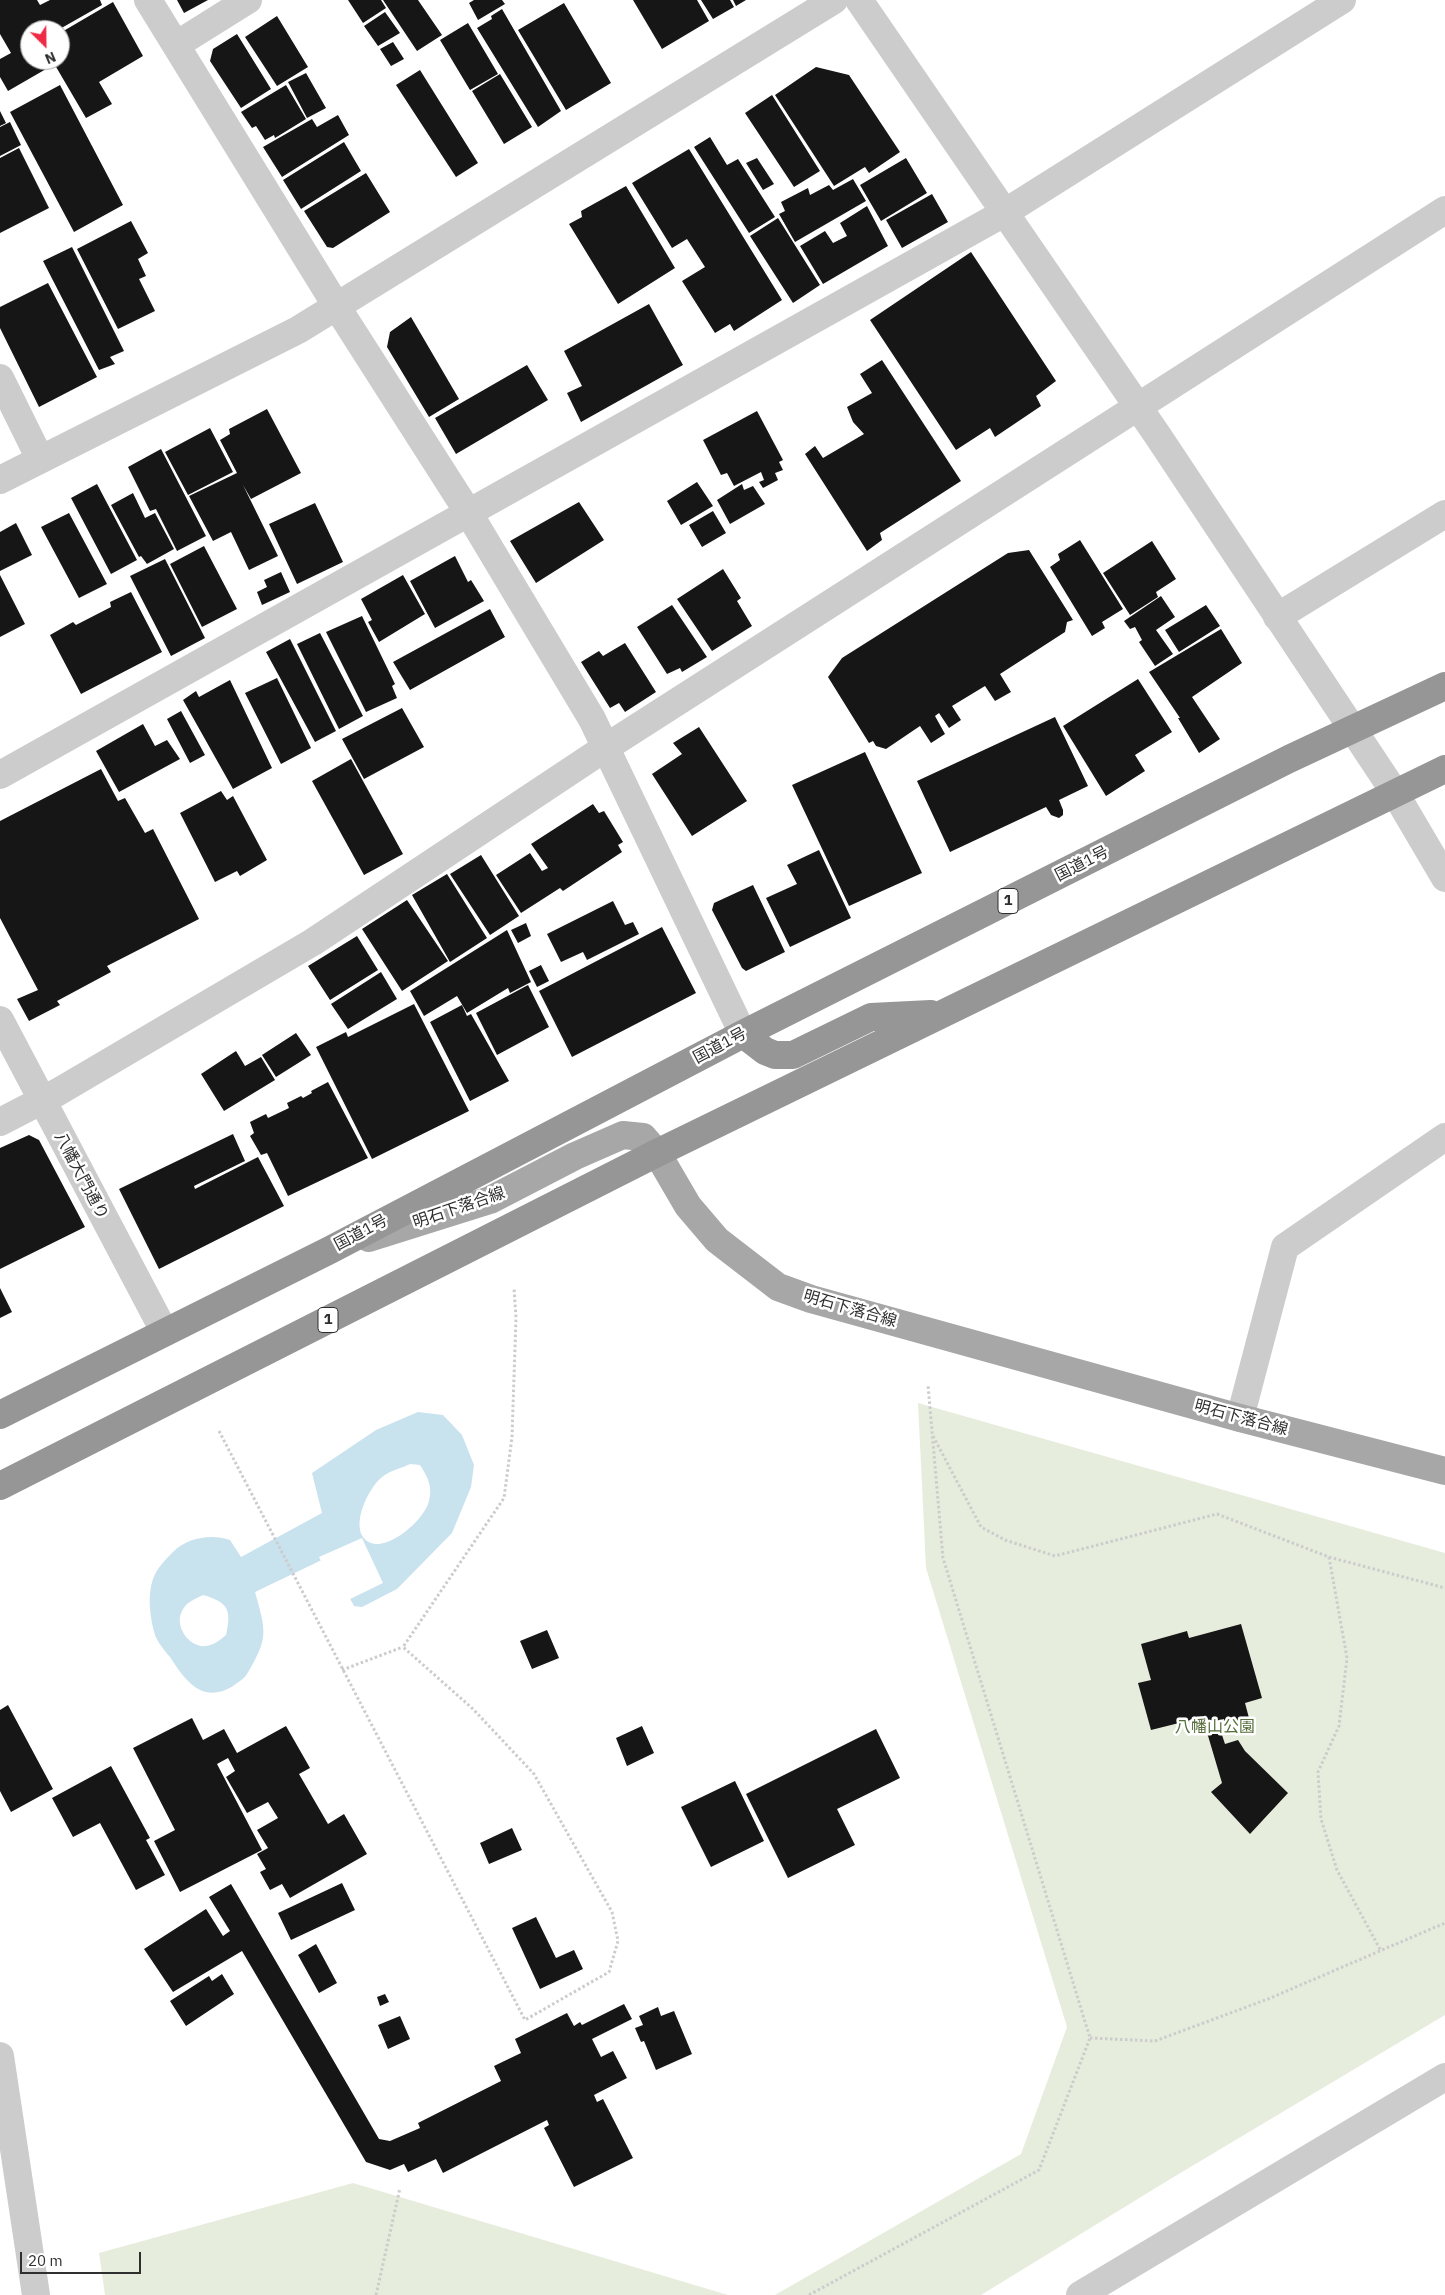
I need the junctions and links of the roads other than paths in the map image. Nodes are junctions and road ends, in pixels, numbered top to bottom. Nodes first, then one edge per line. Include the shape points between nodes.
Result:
1 (148, 0) edge
2 (248, 0) edge
3 (834, 0) edge
4 (859, 0) edge
5 (1342, 0) edge
6 (176, 45) junction
7 (1445, 210) edge
8 (1004, 213) junction
9 (336, 307) junction
10 (0, 378) edge
11 (1137, 406) junction
12 (40, 459) junction
13 (0, 480) edge
14 (468, 512) junction
15 (1445, 514) edge
16 (1277, 617) junction
17 (1445, 686) edge
18 (1352, 728) junction
19 (605, 748) junction
20 (1445, 769) edge
21 (0, 775) edge
22 (1394, 793) junction
23 (1445, 878) edge
24 (944, 1013) junction
25 (0, 1020) edge
26 (744, 1034) junction
27 (41, 1101) junction
28 (0, 1122) edge
29 (1445, 1137) edge
30 (657, 1153) junction
31 (330, 1250) junction
32 (164, 1331) junction
33 (0, 1415) edge
34 (1240, 1418) junction
35 (1445, 1471) edge
36 (0, 1486) edge
37 (0, 2056) edge
38 (1445, 2078) edge
39 (36, 2295) edge
40 (1080, 2295) edge

1 - 6 street
2 - 6 street
3 - 9 street
4 - 8 street
5 - 8 street
6 - 9 street
7 - 11 street
8 - 11 street
8 - 14 street
9 - 12 street via 298,330
9 - 14 street
10 - 12 street
11 - 16 street
11 - 19 street
12 - 13 street
14 - 19 street via 592,719
14 - 21 street
15 - 16 street
16 - 18 street
17 - 18 highway, 国道1号 / 1
18 - 22 street
18 - 26 highway, 国道1号 / 1
19 - 26 street
19 - 27 street via 314,942
20 - 22 highway, 1
22 - 23 street
22 - 24 highway, 1
24 - 26 highway via 871,1017 792,1055 764,1051
24 - 30 highway, 1
25 - 27 street, 八幡大門通り
26 - 31 highway, 国道1号 / 1
27 - 28 street
27 - 32 street, 八幡大門通り
29 - 34 street via 1285,1247
30 - 31 main road, 明石下落合線 via 643,1137 624,1135 490,1200
30 - 34 main road, 明石下落合線 via 688,1206 717,1240 778,1287 811,1299
30 - 36 highway, 1
31 - 32 highway, 国道1号 / 1
32 - 33 highway, 国道1号 / 1
34 - 35 main road, 明石下落合線
37 - 39 street
38 - 40 street

